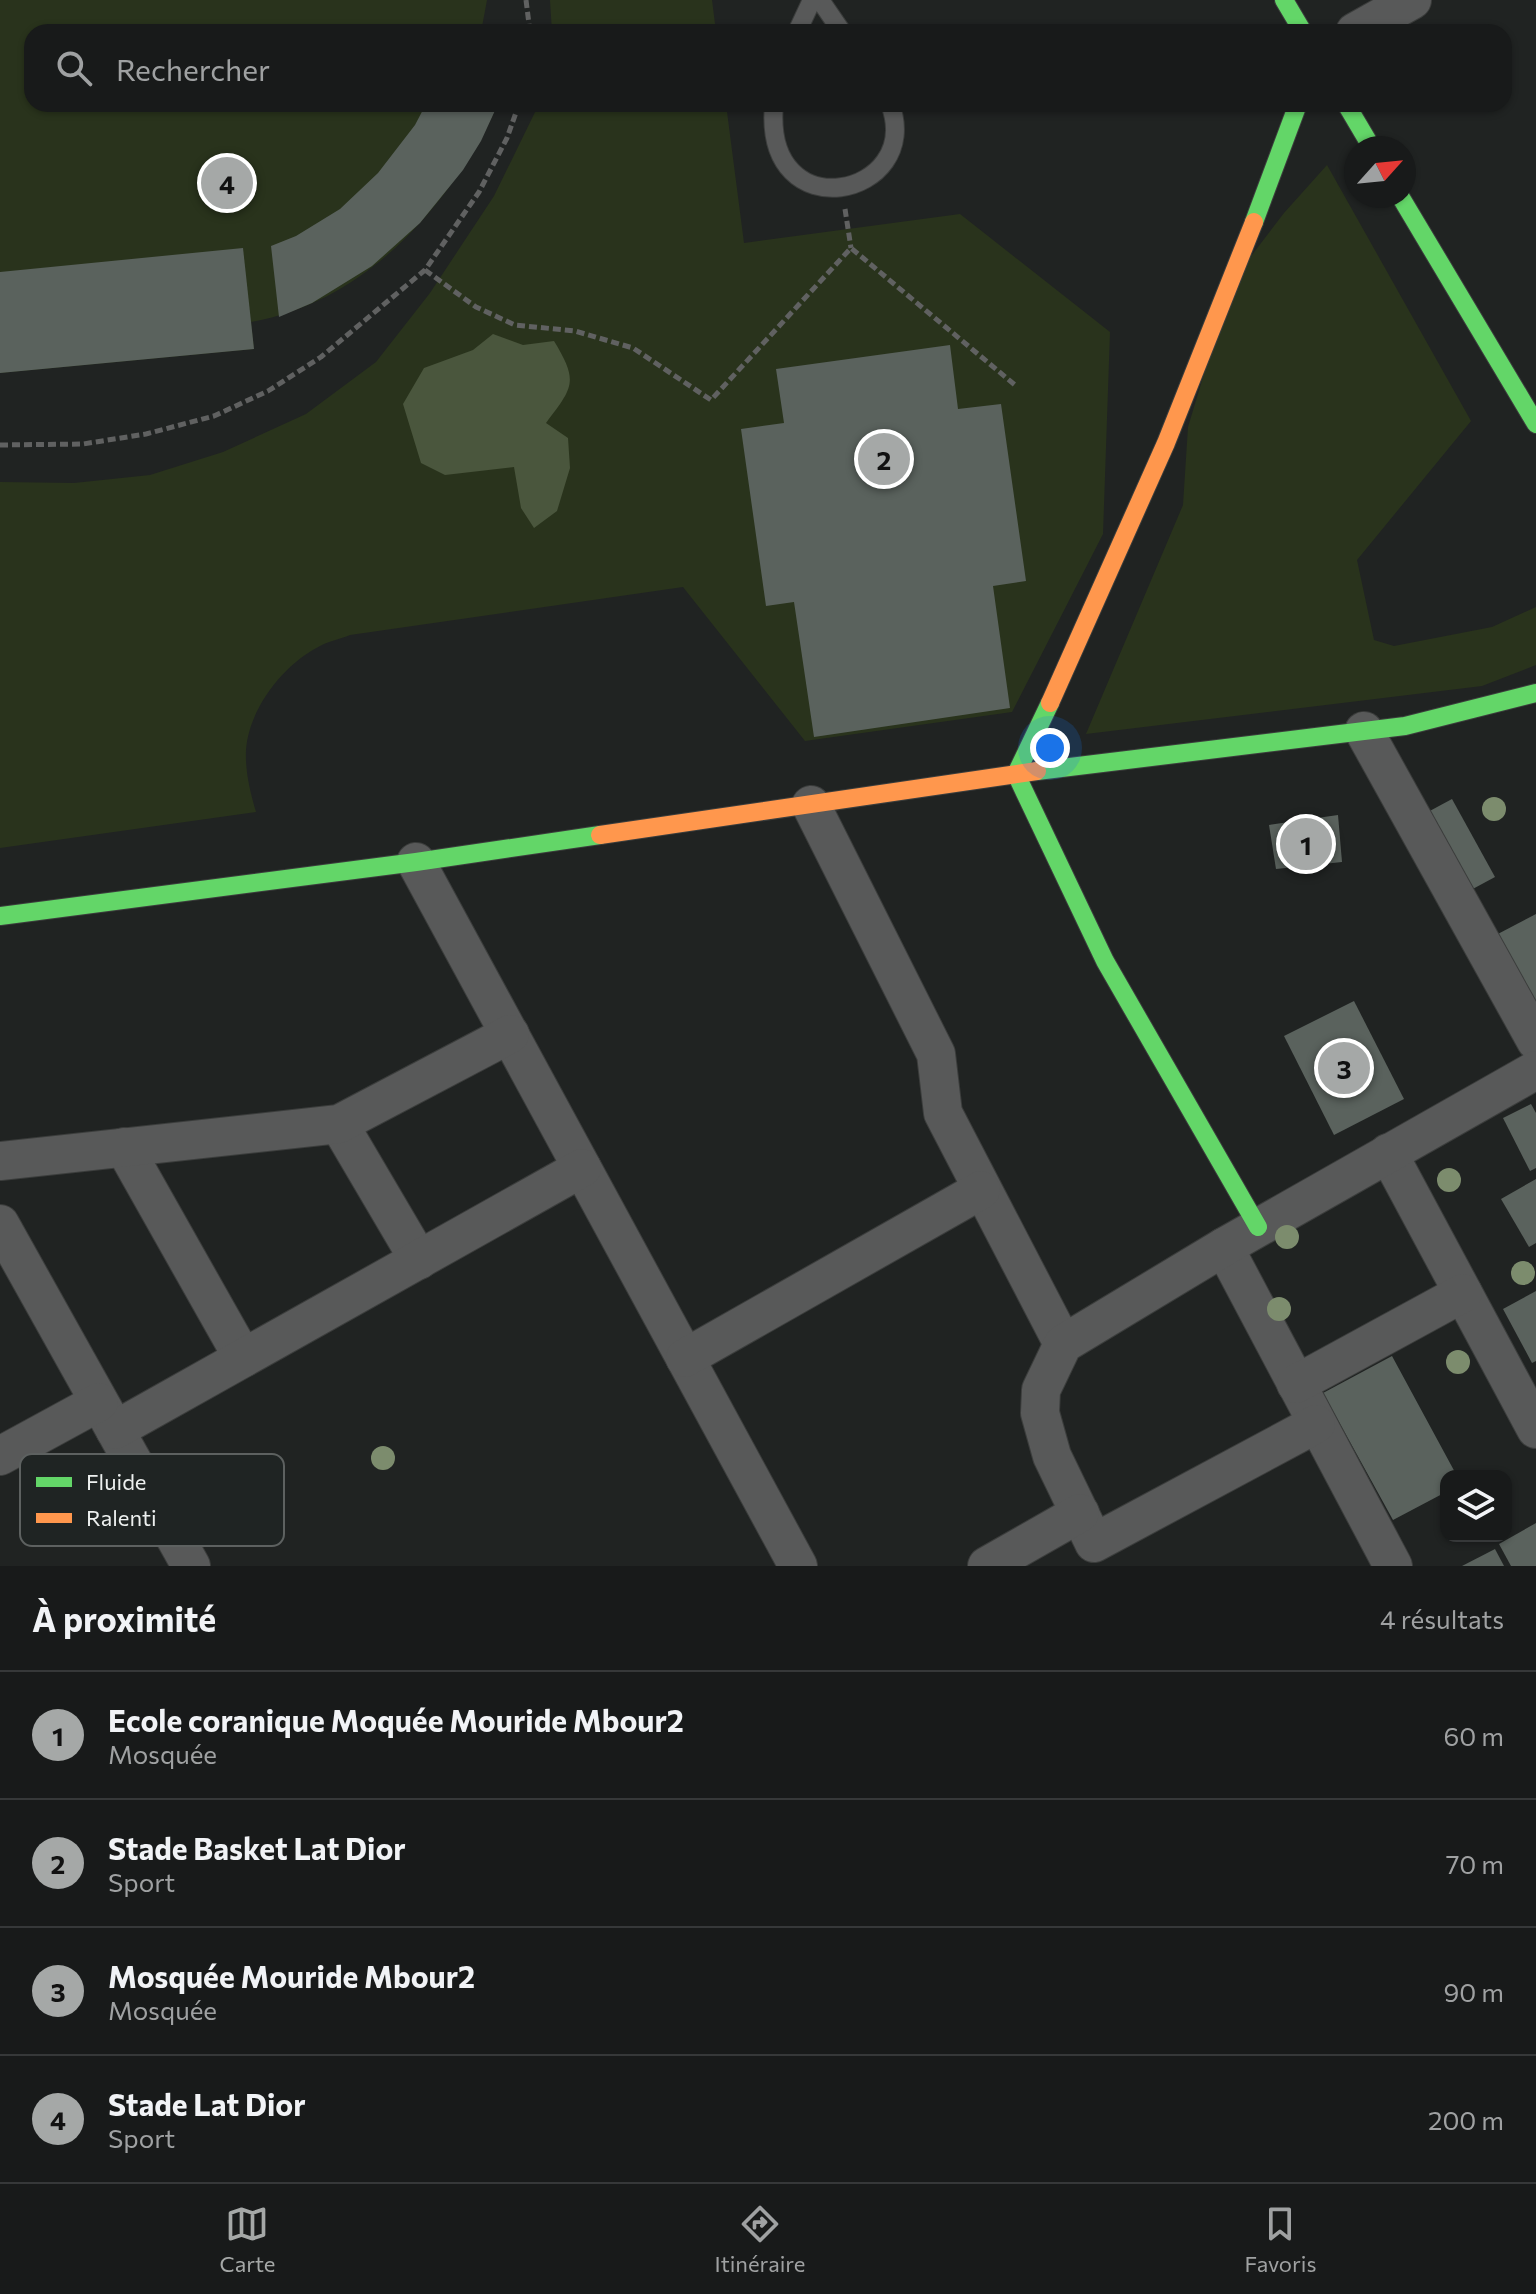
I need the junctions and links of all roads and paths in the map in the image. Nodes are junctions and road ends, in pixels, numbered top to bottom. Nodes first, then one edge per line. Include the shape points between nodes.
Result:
1 (526, 0) edge
2 (812, 0) edge
3 (820, 0) edge
4 (1284, 0) edge
5 (1412, 0) edge
6 (529, 24) edge
7 (801, 24) edge
8 (836, 24) edge
9 (1298, 24) edge
10 (1369, 24) edge
11 (516, 112) edge
12 (774, 112) edge
13 (893, 112) edge
14 (1295, 112) edge
15 (1351, 112) edge
16 (1365, 136) edge
17 (842, 188) junction
18 (1407, 208) edge
19 (851, 248) junction
20 (425, 270) junction
21 (1015, 385) dead end
22 (1532, 410) edge
23 (0, 445) edge
24 (1536, 693) edge
25 (1364, 731) junction
26 (1016, 774) junction
27 (811, 805) junction
28 (416, 862) junction
29 (0, 916) edge
30 (510, 1034) junction
31 (1536, 1041) edge
32 (1536, 1070) edge
33 (339, 1124) junction
34 (124, 1147) junction
35 (1388, 1153) junction
36 (0, 1161) edge
37 (582, 1168) junction
38 (981, 1190) junction
39 (0, 1224) edge
40 (1258, 1227) junction
41 (1224, 1247) junction
42 (419, 1260) junction
43 (1463, 1293) junction
44 (1063, 1344) junction
45 (243, 1358) junction
46 (685, 1358) junction
47 (1296, 1384) junction
48 (107, 1416) junction
49 (1316, 1424) junction
50 (1536, 1429) edge
51 (128, 1454) edge
52 (0, 1456) edge
53 (1080, 1513) junction
54 (180, 1546) edge
55 (191, 1566) edge
56 (798, 1566) edge
57 (987, 1566) edge
58 (1393, 1566) edge

1 - 6 path
2 - 7 lane
3 - 8 lane
4 - 9 street
5 - 10 street
11 - 20 path via 479,192
12 - 17 lane via 773,138 795,175 813,185
13 - 17 lane via 895,137 887,157 874,174
14 - 26 street via 1252,231 1122,544
15 - 16 street
17 - 19 path
18 - 22 street
19 - 20 path via 711,400 633,348 575,331 515,325 476,307
19 - 21 path
20 - 23 path via 321,357 268,391 214,416 83,444
24 - 25 street
25 - 26 street
25 - 31 street
26 - 27 street
26 - 40 street via 1105,961
27 - 28 street
27 - 38 street via 936,1054 943,1113
28 - 29 street
28 - 30 street
30 - 33 street
30 - 37 street
32 - 35 street
33 - 34 street
33 - 42 street
34 - 36 street
34 - 45 street
35 - 40 street
35 - 43 street
37 - 42 street
37 - 46 street
38 - 44 street
38 - 46 street
39 - 48 street
40 - 41 street
41 - 44 street
41 - 47 street
42 - 45 street
43 - 47 street
43 - 50 street
44 - 53 street via 1041,1390 1040,1413 1052,1456
45 - 48 street
46 - 56 street
47 - 49 street
48 - 51 street
48 - 52 street
49 - 53 street via 1094,1543
49 - 58 street
53 - 57 street
54 - 55 street

